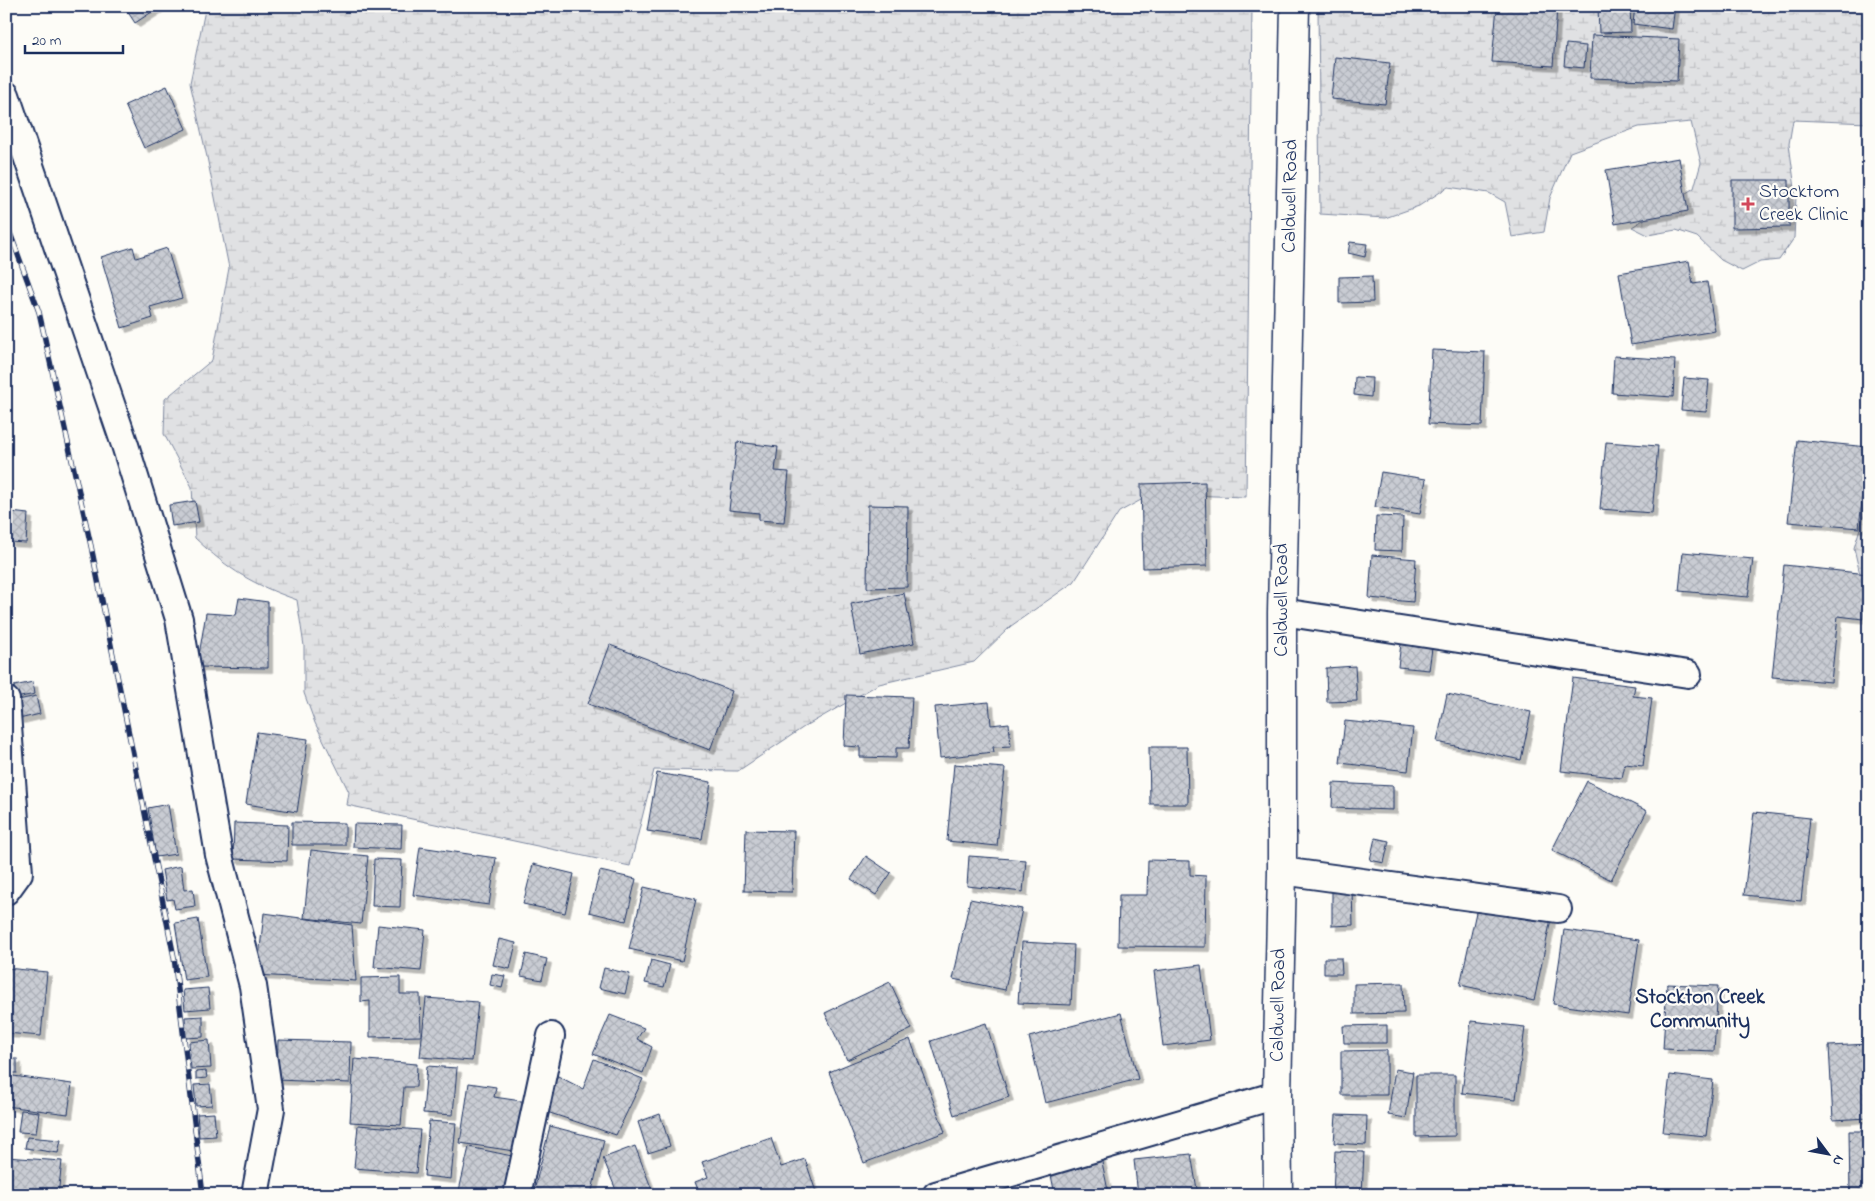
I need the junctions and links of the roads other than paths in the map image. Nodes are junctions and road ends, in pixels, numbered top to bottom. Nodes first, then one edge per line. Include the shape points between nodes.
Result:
1 (1295, 6) edge
2 (6, 95) edge
3 (1282, 612) junction
4 (1688, 674) dead end
5 (6, 700) edge
6 (1282, 871) junction
7 (6, 891) edge
8 (1558, 909) dead end
9 (552, 1036) dead end
10 (1277, 1095) junction
11 (255, 1195) edge
12 (517, 1195) edge
13 (936, 1195) edge
14 (1278, 1195) edge

1 - 3 main road, Caldwell Road
2 - 11 street via 125,445 179,619 219,855 254,986 271,1109
3 - 4 street
3 - 6 main road, Caldwell Road
5 - 7 street via 19,873
6 - 8 street
6 - 10 main road, Caldwell Road
9 - 12 street
10 - 13 street
10 - 14 main road, Caldwell Road

